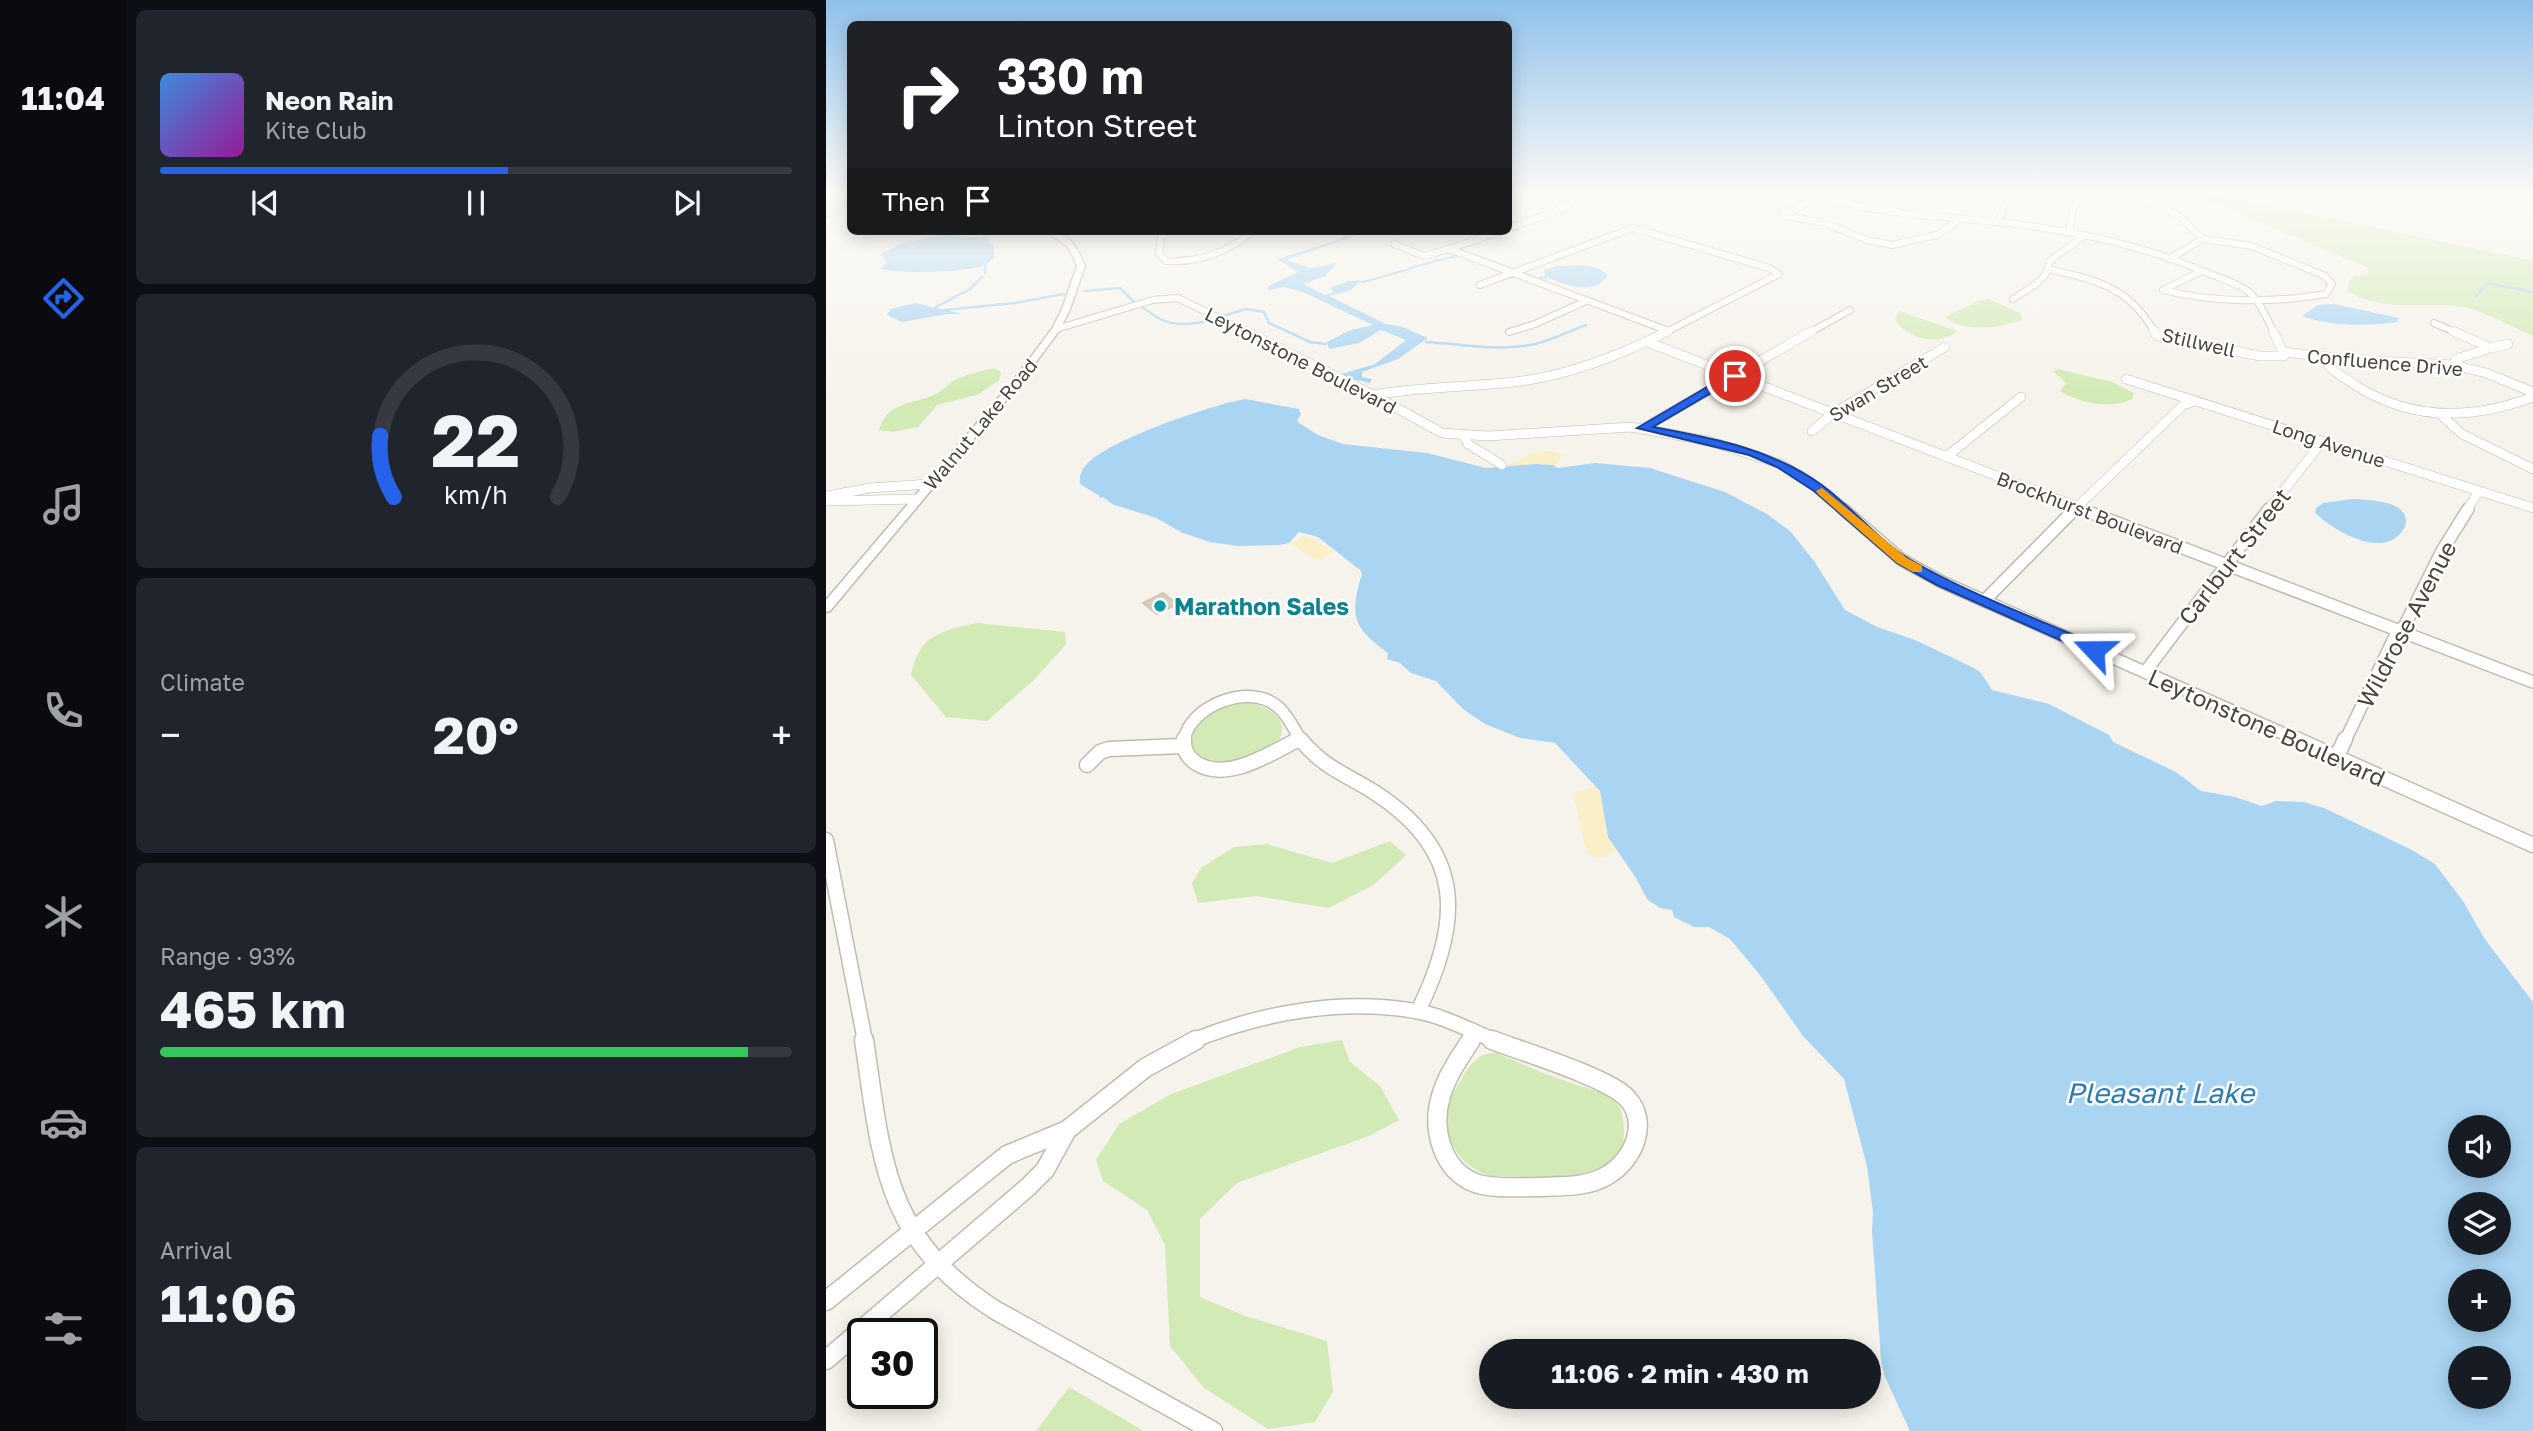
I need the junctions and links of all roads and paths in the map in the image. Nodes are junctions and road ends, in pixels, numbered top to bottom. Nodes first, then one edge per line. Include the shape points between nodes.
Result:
1 (1080, 263) edge
2 (1486, 263) edge
3 (1540, 263) edge
4 (1752, 263) edge
5 (2050, 263) edge
6 (2181, 263) edge
7 (2293, 263) edge
8 (2048, 269) junction
9 (2202, 271) junction
10 (1513, 273) junction
11 (1480, 285) dead end
12 (2253, 297) junction
13 (2012, 299) dead end
14 (1587, 301) junction
15 (1850, 310) dead end
16 (2434, 323) dead end
17 (1056, 329) junction
18 (1666, 330) junction
19 (1509, 332) dead end
20 (1647, 342) junction
21 (2508, 344) dead end
22 (1945, 347) dead end
23 (2491, 348) junction
24 (2283, 352) junction
25 (2321, 356) junction
26 (2454, 365) junction
27 (1735, 376) junction
28 (2126, 379) dead end
29 (2533, 392) edge
30 (1373, 395) junction
31 (2021, 397) dead end
32 (2533, 397) edge
33 (2192, 402) junction
34 (1834, 413) junction
35 (2442, 416) junction
36 (1643, 428) junction
37 (1812, 431) dead end
38 (1464, 436) junction
39 (2323, 442) junction
40 (1946, 457) junction
41 (1502, 465) dead end
42 (2533, 469) edge
43 (929, 484) junction
44 (2479, 491) junction
45 (826, 498) edge
46 (917, 499) junction
47 (2077, 508) junction
48 (2533, 508) edge
49 (2225, 564) junction
50 (1984, 601) junction
51 (826, 608) edge
52 (2400, 631) junction
53 (2145, 672) junction
54 (2533, 682) edge
55 (1300, 739) junction
56 (1182, 746) junction
57 (2336, 759) junction
58 (1087, 765) dead end
59 (826, 839) edge
60 (2533, 845) edge
61 (1418, 1011) junction
62 (1474, 1034) junction
63 (1067, 1130) junction
64 (912, 1231) junction
65 (936, 1264) junction
66 (826, 1301) edge
67 (826, 1360) edge
68 (1213, 1431) edge

1 - 17 street, Walnut Lake Road
2 - 10 street
3 - 10 street
4 - 18 street via 1779,274
5 - 8 street
6 - 9 street, Confluence Drive
7 - 12 street via 2325,276 2332,284 2326,294
8 - 13 street via 2042,281
8 - 24 street, Stillwell via 2123,293 2144,314 2156,335 2260,356 2277,358 2284,356
9 - 12 street, Confluence Drive
9 - 12 street via 2162,290
10 - 11 street
10 - 14 street
12 - 24 street, Confluence Drive
14 - 18 street
14 - 19 street
15 - 27 street
16 - 23 street
17 - 30 street, Leytonstone Boulevard via 1153,300 1178,298
17 - 43 street, Walnut Lake Road
18 - 20 street
20 - 27 street, Brockhurst Boulevard
20 - 30 street via 1585,368 1555,375 1490,386
21 - 23 street
22 - 34 street, Swan Street
23 - 26 street via 2456,359
24 - 25 street, Confluence Drive
25 - 26 street, Confluence Drive
25 - 35 street via 2327,365 2376,398
26 - 29 street, Confluence Drive
27 - 34 street, Brockhurst Boulevard
27 - 36 street
28 - 33 street, Long Avenue
30 - 38 street, Leytonstone Boulevard via 1441,433
31 - 40 street
32 - 35 street via 2483,412
33 - 39 street, Long Avenue
33 - 47 street via 2183,405
34 - 37 street, Swan Street
34 - 40 street, Brockhurst Boulevard
35 - 42 street via 2462,435
36 - 38 street, Leytonstone Boulevard
36 - 50 street, Leytonstone Boulevard via 1730,446 1781,464 1819,488 1902,560
38 - 41 street, Leytonstone Boulevard via 1468,444
39 - 44 street, Long Avenue
39 - 49 street, Carlburt Street
40 - 47 street, Brockhurst Boulevard
43 - 45 street via 870,488
43 - 46 street, Walnut Lake Road
44 - 48 street, Long Avenue
44 - 52 street, Wildrose Avenue
45 - 46 street
46 - 51 street, Walnut Lake Road
47 - 49 street, Brockhurst Boulevard
47 - 50 street
49 - 52 street, Brockhurst Boulevard
49 - 53 street, Carlburt Street
50 - 53 street, Leytonstone Boulevard
52 - 54 street, Brockhurst Boulevard
52 - 57 street, Wildrose Avenue
53 - 57 street, Leytonstone Boulevard
55 - 56 street via 1227,769 1196,764 1186,757
55 - 56 street via 1278,706 1253,696 1218,703 1203,712 1191,722
55 - 61 street via 1327,767 1379,795 1434,849 1452,908 1436,978
56 - 58 street via 1109,749
57 - 60 street, Leytonstone Boulevard
59 - 64 street via 887,1169
61 - 62 street
61 - 63 street via 1331,1007 1224,1028 1145,1068
62 - 62 street via 1532,1053 1627,1097 1638,1120 1634,1150 1624,1163 1595,1182 1570,1185 1507,1188 1464,1178 1441,1148 1438,1113 1445,1087
63 - 64 street via 1007,1155
63 - 65 street via 1045,1170
64 - 65 street
64 - 66 street
65 - 67 street
65 - 68 street via 965,1291 1005,1316

